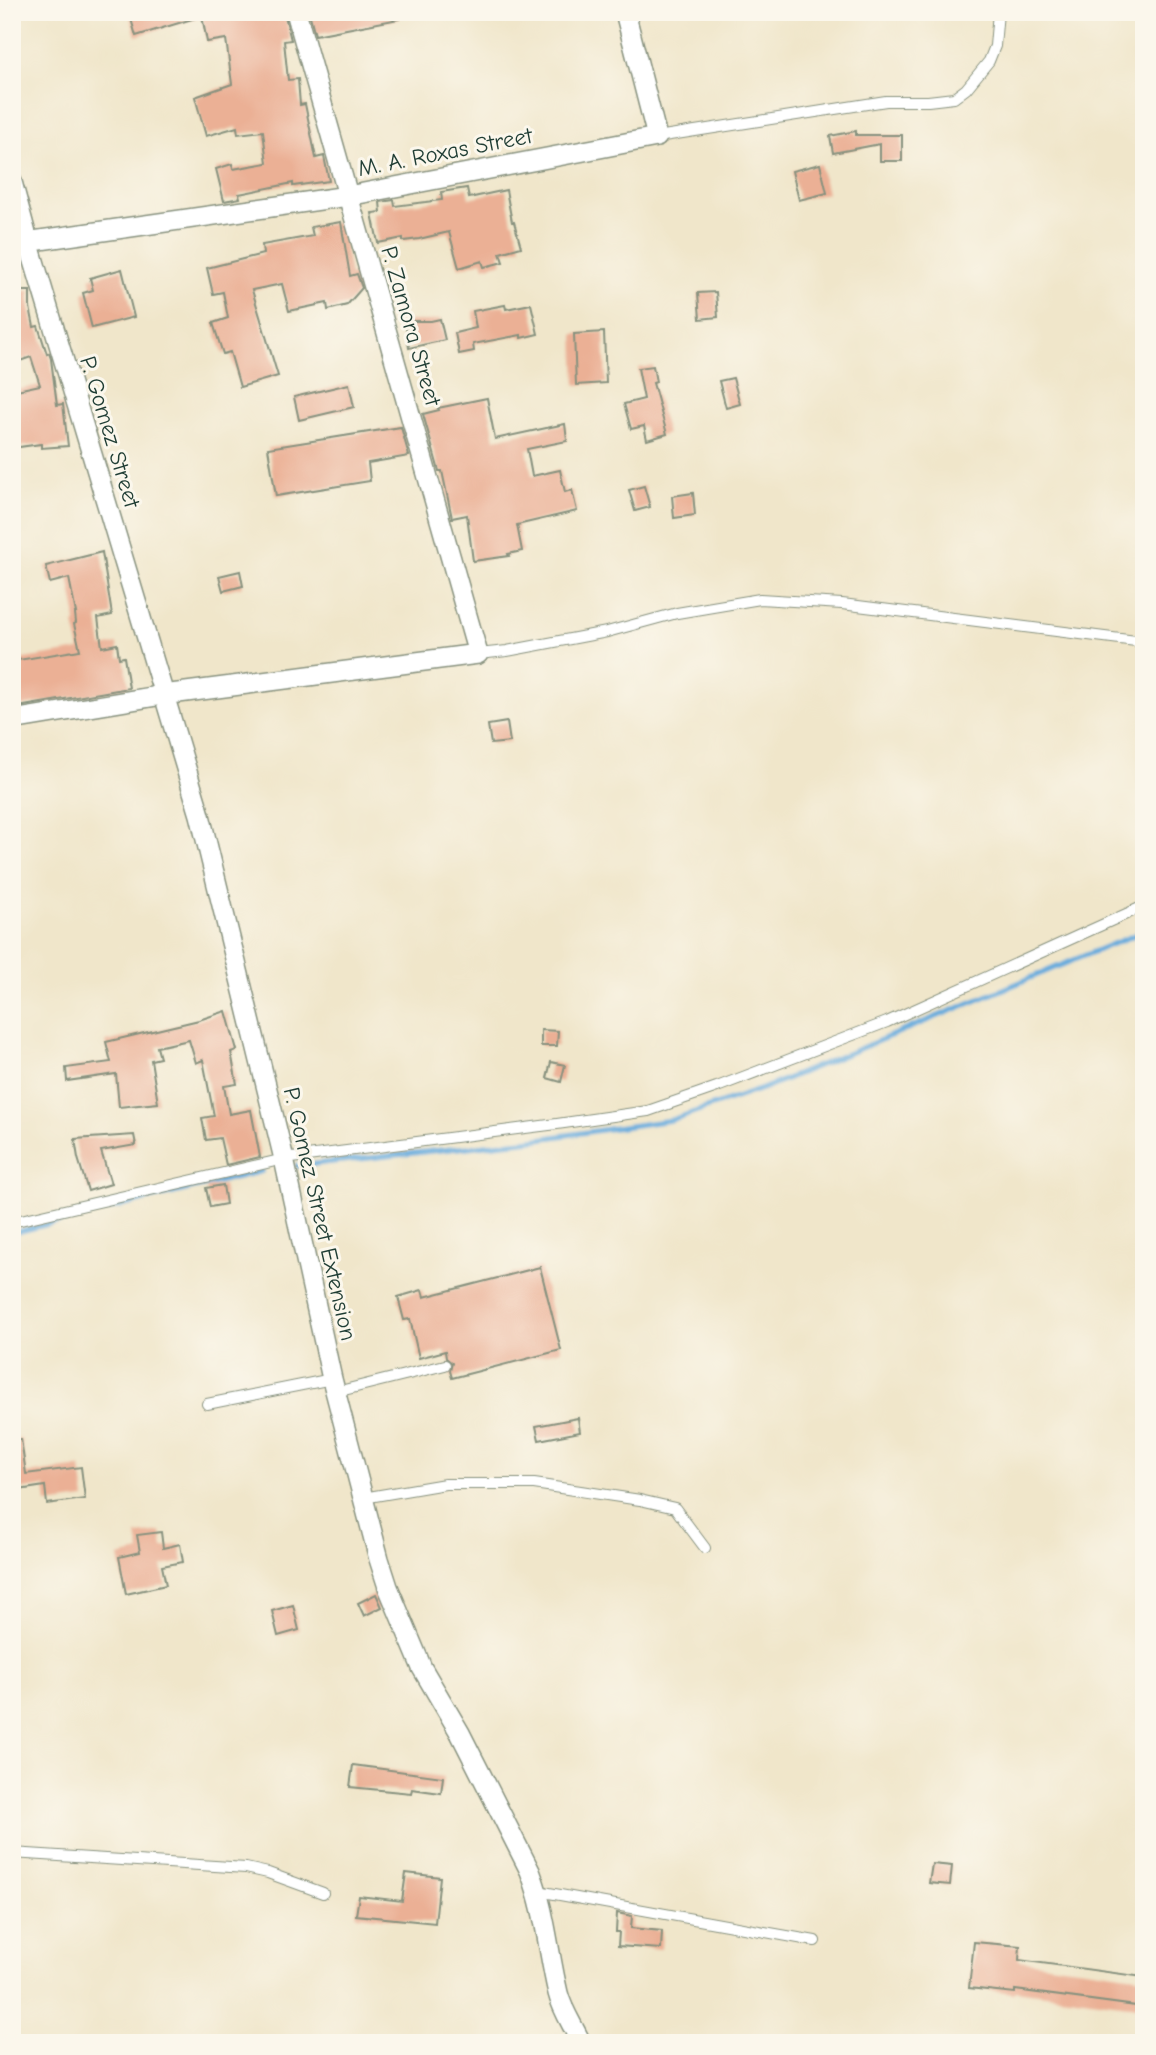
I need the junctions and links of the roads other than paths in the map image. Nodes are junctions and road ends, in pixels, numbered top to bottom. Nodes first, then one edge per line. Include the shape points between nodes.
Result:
1 (296, 12) edge
2 (625, 12) edge
3 (998, 12) edge
4 (657, 137) junction
5 (12, 182) edge
6 (348, 196) junction
7 (20, 242) edge
8 (1144, 642) edge
9 (478, 654) junction
10 (163, 695) junction
11 (12, 720) edge
12 (1144, 906) edge
13 (284, 1159) junction
14 (12, 1222) edge
15 (445, 1365) dead end
16 (334, 1386) junction
17 (207, 1404) dead end
18 (363, 1498) junction
19 (705, 1548) dead end
20 (12, 1853) edge
21 (538, 1891) junction
22 (323, 1893) dead end
23 (815, 1941) dead end
24 (581, 2043) edge

1 - 6 street, P. Zamora Street
2 - 4 street
3 - 4 lane, M. A. Roxas Street via 989,61 954,98 886,101
4 - 6 street, M. A. Roxas Street
5 - 7 street, P. Gomez Street
6 - 7 street, M. A. Roxas Street
6 - 9 street, P. Zamora Street
7 - 10 street, P. Gomez Street
8 - 9 lane via 760,598 594,635
9 - 10 street
10 - 11 street
10 - 13 street, P. Gomez Street Extension via 200,815
12 - 13 lane via 887,1022 648,1111
13 - 14 lane
13 - 16 street, P. Gomez Street Extension
15 - 16 lane
16 - 17 lane
16 - 18 street, P. Gomez Street Extension
18 - 19 lane via 445,1484 534,1484 675,1508
18 - 21 street, P. Gomez Street Extension via 388,1587 422,1668 514,1835
20 - 22 lane via 246,1868
21 - 23 lane
21 - 24 street, P. Gomez Street Extension via 559,1996

